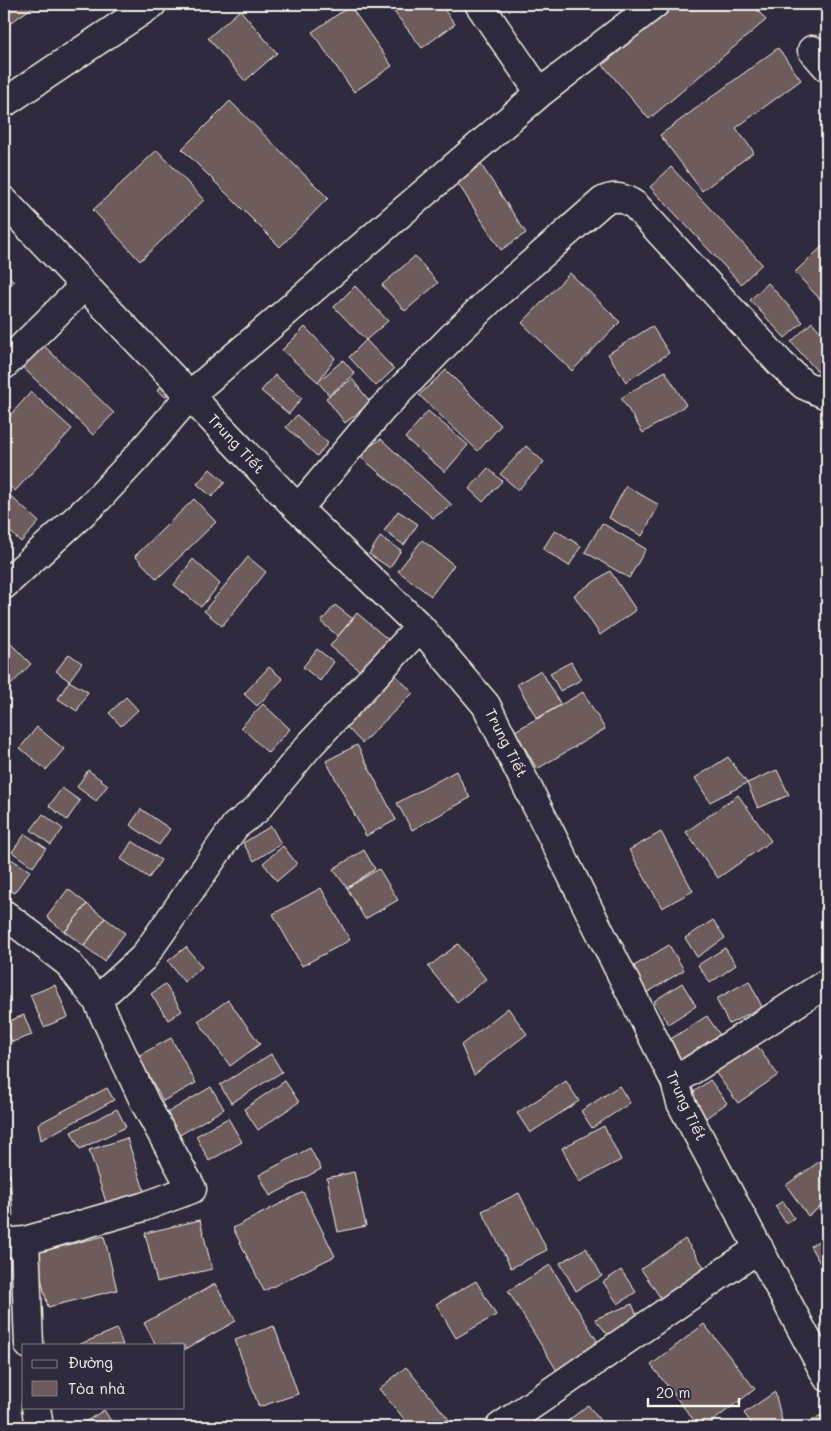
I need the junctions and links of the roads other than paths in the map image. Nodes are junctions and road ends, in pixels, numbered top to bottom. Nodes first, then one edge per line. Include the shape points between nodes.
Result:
1 (152, 4) edge
2 (479, 4) edge
3 (655, 4) edge
4 (540, 93) junction
5 (4, 103) edge
6 (4, 201) edge
7 (84, 286) junction
8 (4, 365) edge
9 (190, 395) junction
10 (827, 395) edge
11 (298, 509) junction
12 (4, 585) edge
13 (420, 627) junction
14 (4, 914) edge
15 (827, 983) edge
16 (97, 1000) junction
17 (675, 1081) junction
18 (14, 1242) edge
19 (758, 1248) junction
20 (29, 1344) edge
21 (827, 1377) edge
22 (36, 1408) edge
23 (39, 1427) edge
24 (500, 1427) edge

1 - 5 street
2 - 4 street
3 - 4 street
4 - 9 street
6 - 7 street, Trung Tiết
7 - 8 street
7 - 9 street, Trung Tiết
9 - 11 street, Trung Tiết
9 - 12 street via 97,500
10 - 11 street via 804,385 780,363 636,206 623,198 609,198 453,336 381,410
11 - 13 street, Trung Tiết
13 - 16 street via 308,746 256,810 235,826 143,958
13 - 17 street, Trung Tiết via 486,705
14 - 16 street via 68,963
15 - 17 street
16 - 18 street via 145,1103 192,1189 142,1208
17 - 19 street, Trung Tiết via 681,1103
18 - 20 street
19 - 21 street, Trung Tiết
19 - 24 street
22 - 23 street

